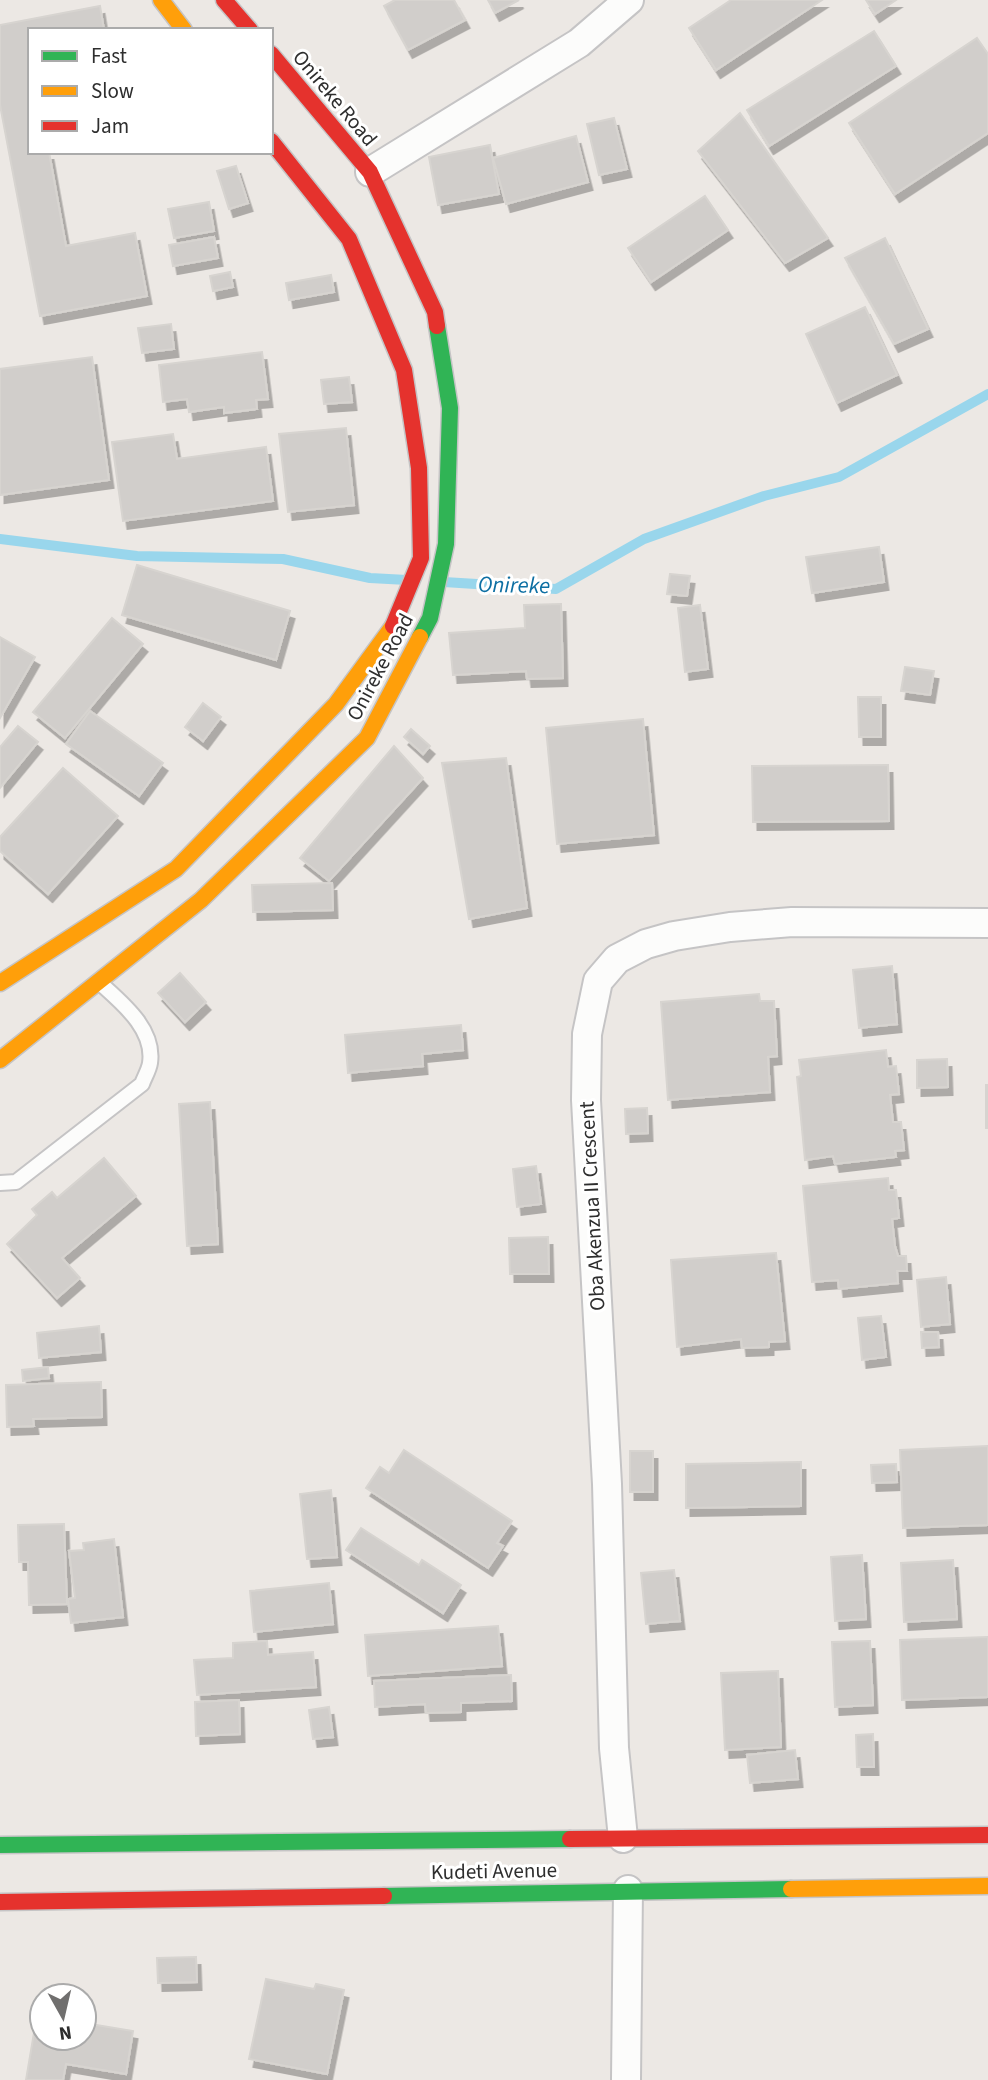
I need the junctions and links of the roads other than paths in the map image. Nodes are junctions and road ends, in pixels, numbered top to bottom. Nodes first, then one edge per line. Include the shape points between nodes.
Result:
1 (161, 0) edge
2 (224, 0) edge
3 (629, 0) edge
4 (182, 28) edge
5 (248, 28) edge
6 (273, 56) edge
7 (273, 144) edge
8 (370, 172) junction
9 (188, 884) junction
10 (988, 923) edge
11 (0, 983) edge
12 (99, 983) junction
13 (0, 1060) edge
14 (0, 1183) edge
15 (988, 1835) edge
16 (623, 1838) junction
17 (0, 1845) edge
18 (988, 1886) edge
19 (628, 1890) junction
20 (0, 1902) edge
21 (626, 2080) edge

1 - 4 main road
2 - 5 main road
3 - 8 street via 579,43
6 - 8 main road, Onireke Road
7 - 9 main road, Onireke Road via 349,239 404,370 419,468 421,558 399,618 336,704
8 - 9 main road, Onireke Road via 435,312 450,408 443,559 430,618 367,738
9 - 11 main road, Onireke Road
9 - 12 main road, Onireke Road
10 - 16 street, Oba Akenzua II Crescent via 792,922 730,927 646,944 617,959 598,981 587,1034 586,1100 607,1484 614,1748
12 - 13 main road, Onireke Road
12 - 14 lane via 135,1015 141,1028 150,1063 142,1084 16,1182
15 - 16 main road, Kudeti Avenue
16 - 17 main road, Kudeti Avenue
18 - 19 main road, Kudeti Avenue
19 - 20 main road, Kudeti Avenue
19 - 21 street

